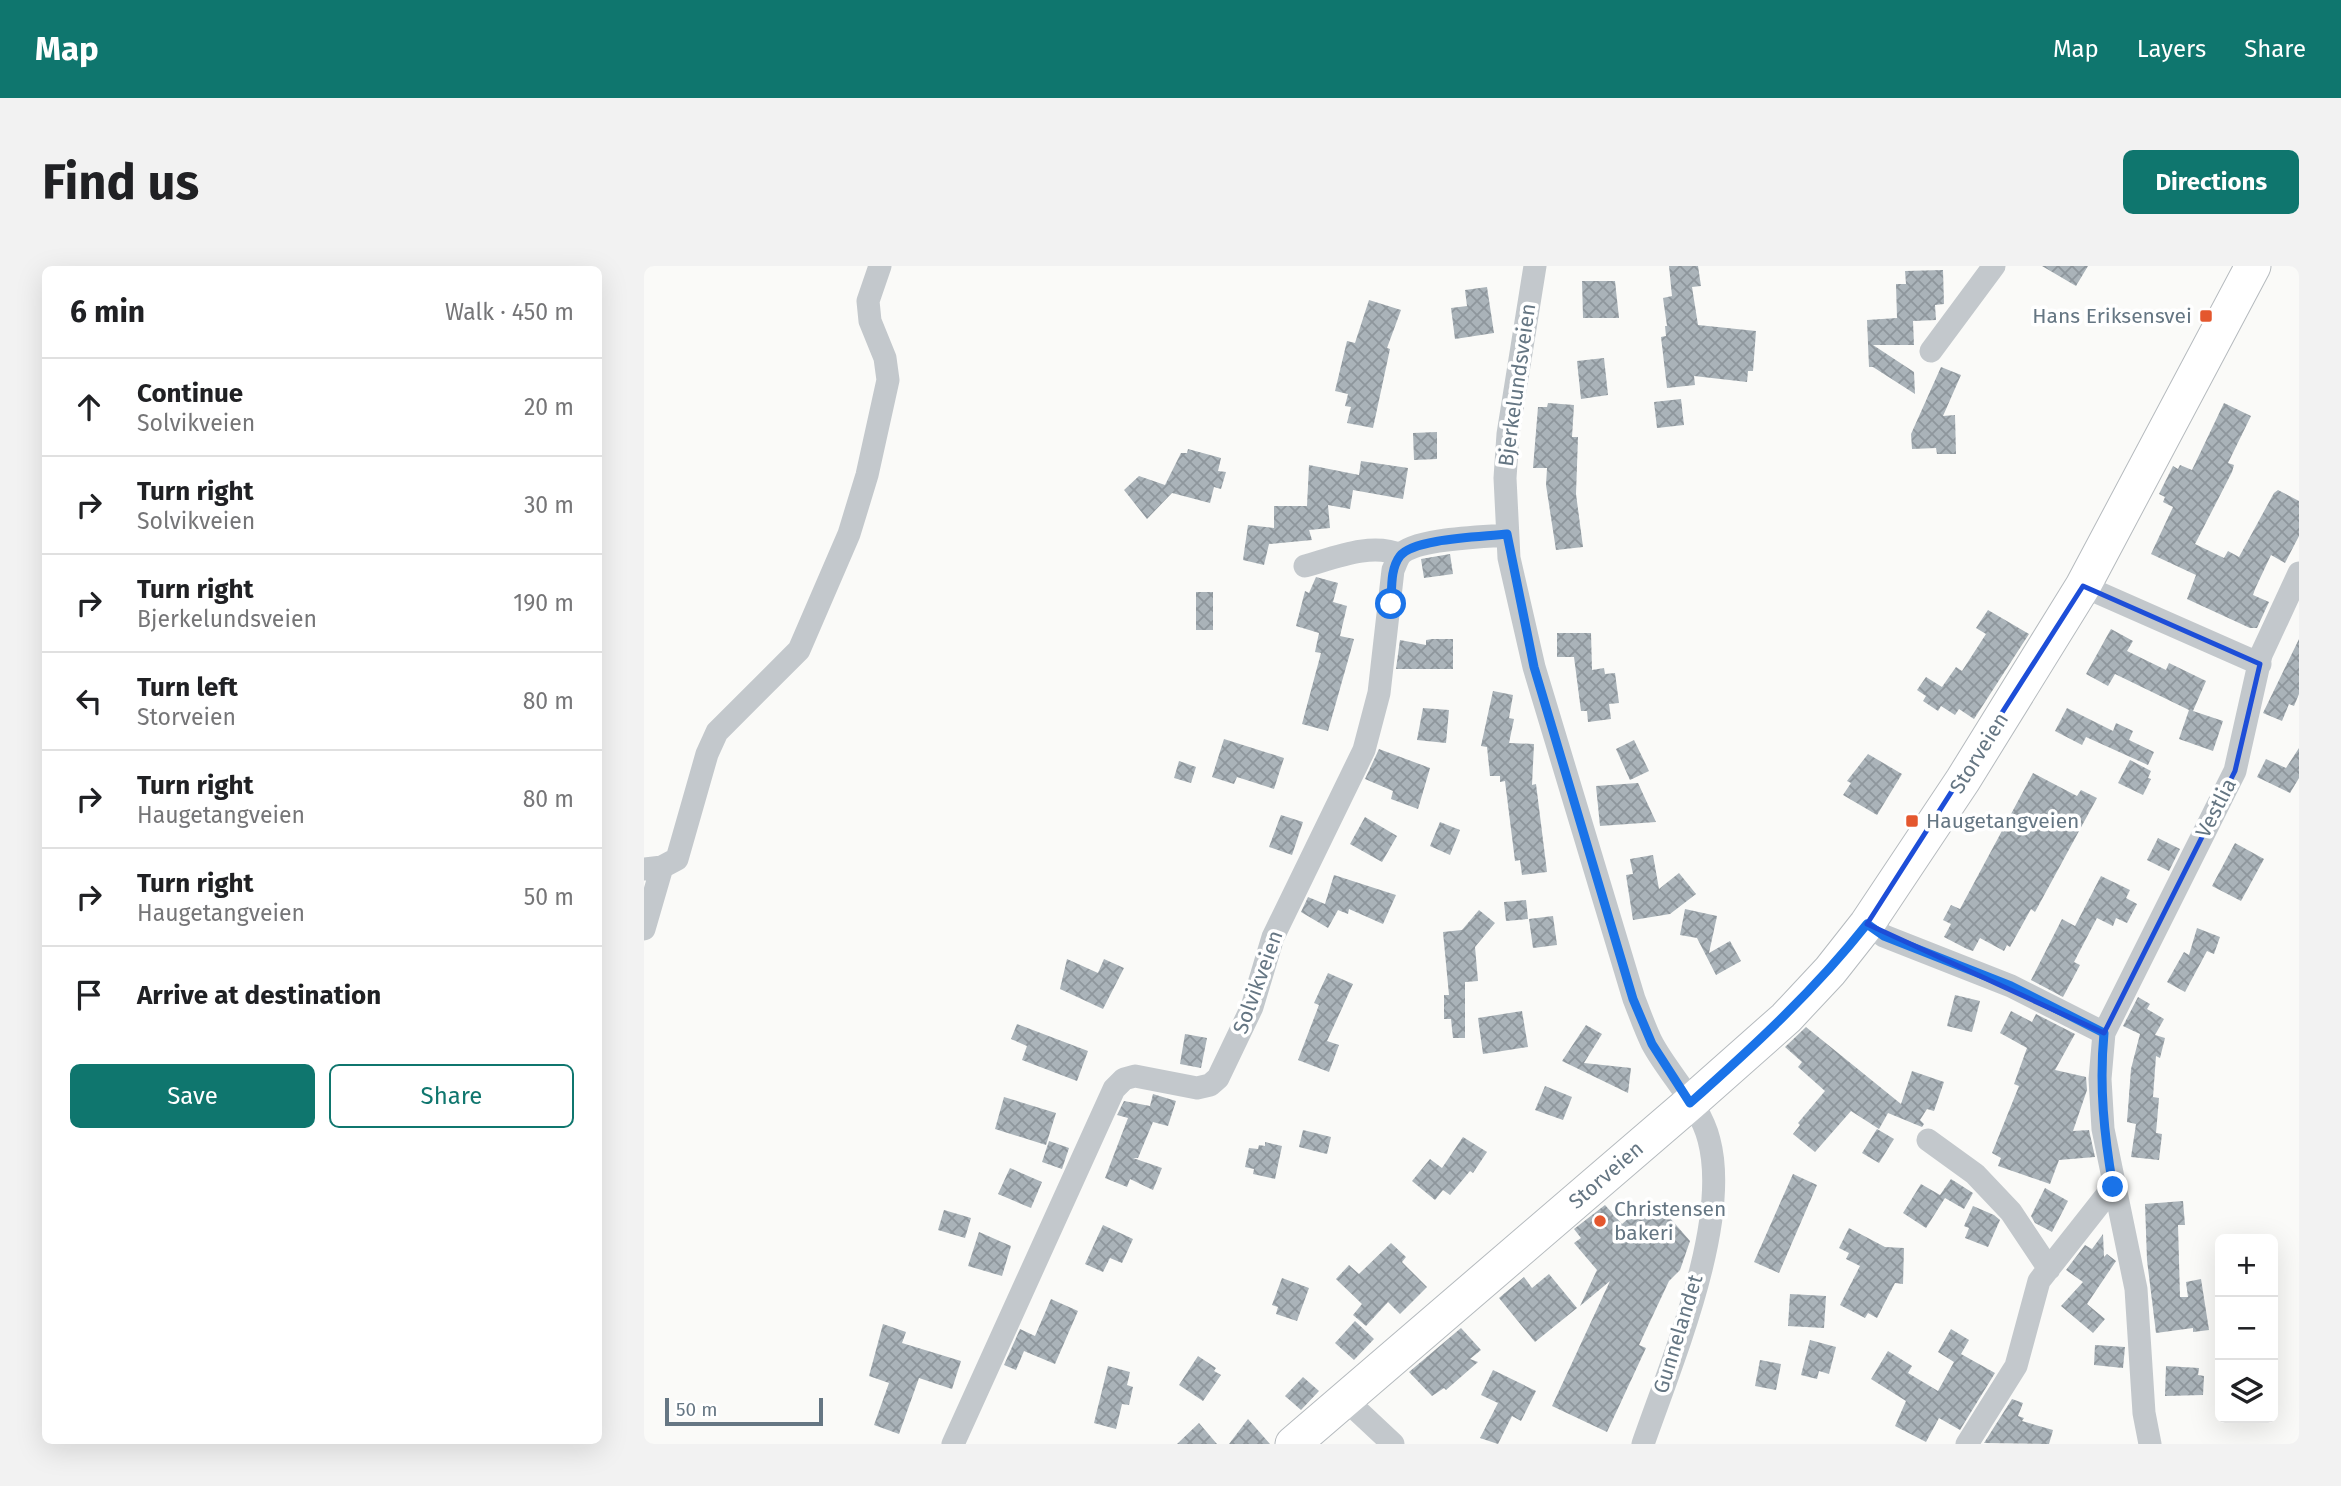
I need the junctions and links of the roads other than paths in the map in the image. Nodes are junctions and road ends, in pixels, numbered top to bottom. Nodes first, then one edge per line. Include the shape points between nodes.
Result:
1 (880, 266) edge
2 (1535, 266) edge
3 (1994, 266) edge
4 (2253, 266) edge
5 (1931, 351) dead end
6 (1507, 534) junction
7 (1400, 555) junction
8 (1305, 566) dead end
9 (2299, 573) edge
10 (2083, 586) junction
11 (2260, 664) junction
12 (653, 868) edge
13 (1867, 924) junction
14 (644, 929) edge
15 (2104, 1033) junction
16 (1690, 1103) junction
17 (1928, 1140) dead end
18 (2113, 1187) junction
19 (2049, 1269) junction
20 (1345, 1399) junction
21 (953, 1444) edge
22 (1293, 1444) edge
23 (1393, 1444) edge
24 (1643, 1444) edge
25 (1967, 1444) edge
26 (2150, 1444) edge

1 - 12 street via 868,301 888,380 849,534 799,650 717,732 677,859
2 - 6 street, Bjerkelundsveien via 1508,434
3 - 5 street
4 - 10 main road, Storveien
6 - 7 street via 1435,542
6 - 16 street, Bjerkelundsveien via 1534,667 1633,999 1652,1044
7 - 8 street via 1388,550 1353,553
7 - 21 street, Solvikveien via 1393,570 1379,693 1364,750 1273,937 1252,1007 1231,1053 1210,1085 1182,1087 1135,1076 1114,1089
9 - 11 street, Vestlia
10 - 11 street
10 - 13 main road, Storveien
11 - 15 street, Vestlia via 2235,771
12 - 14 street
13 - 15 street via 1884,936 2011,986
13 - 16 main road, Storveien via 1786,1018
15 - 18 street via 2103,1129
16 - 20 main road, Storveien
16 - 24 street, Gunnelandet via 1709,1138 1715,1182 1709,1228 1688,1311
17 - 19 street via 1975,1174 2011,1212
18 - 19 street
18 - 26 street via 2125,1223 2136,1289
19 - 25 street via 2039,1281 2015,1366
20 - 22 main road, Storveien
20 - 23 street

